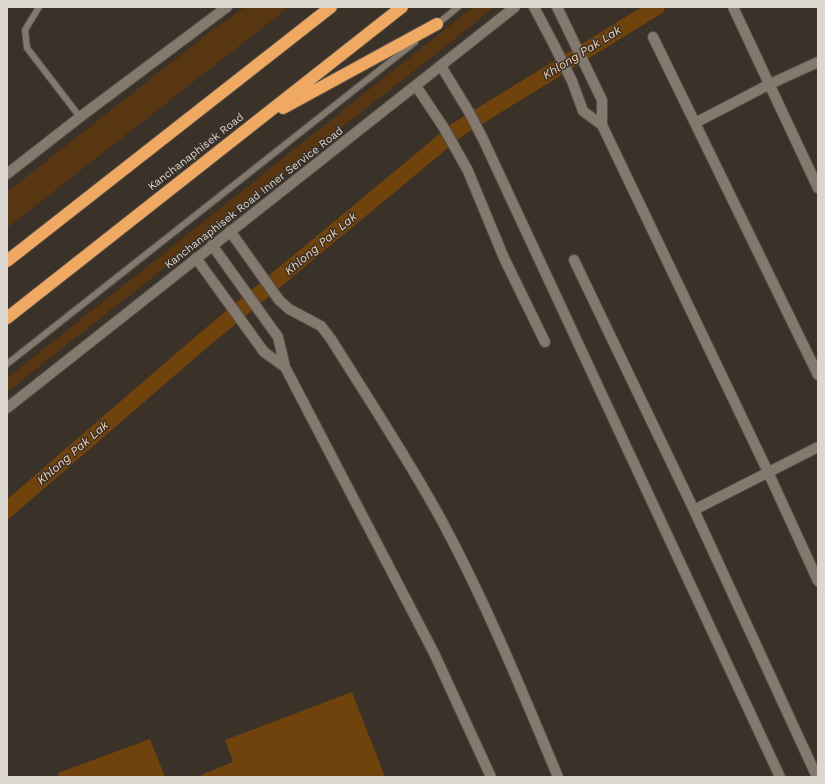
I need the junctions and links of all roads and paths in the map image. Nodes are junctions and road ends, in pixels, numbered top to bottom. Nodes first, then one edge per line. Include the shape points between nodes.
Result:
1 (40, 7) edge
2 (227, 7) edge
3 (331, 7) edge
4 (402, 7) edge
5 (458, 7) edge
6 (515, 7) edge
7 (534, 7) edge
8 (557, 7) edge
9 (733, 7) edge
10 (437, 24) junction
11 (653, 38) dead end
12 (818, 62) edge
13 (442, 66) junction
14 (770, 84) junction
15 (416, 86) junction
16 (80, 117) junction
17 (695, 123) junction
18 (252, 125) junction
19 (602, 125) junction
20 (7, 174) edge
21 (818, 188) edge
22 (230, 231) junction
23 (212, 245) junction
24 (196, 258) junction
25 (574, 260) dead end
26 (7, 261) edge
27 (7, 318) edge
28 (545, 342) dead end
29 (7, 364) edge
30 (285, 367) junction
31 (818, 375) edge
32 (7, 408) edge
33 (818, 447) edge
34 (768, 472) junction
35 (694, 510) junction
36 (818, 581) edge
37 (491, 777) edge
38 (558, 777) edge
39 (780, 777) edge
40 (817, 777) edge

1 - 16 lane via 25,30 27,48
2 - 16 street
3 - 26 highway
4 - 18 highway, Kanchanaphisek Road
5 - 10 lane
6 - 13 street, Kanchanaphisek Road Inner Service Road
7 - 19 street via 553,42 583,110
8 - 19 street via 602,100
9 - 14 street
10 - 18 highway
10 - 29 lane
11 - 17 street
12 - 14 street
13 - 15 street, Kanchanaphisek Road Inner Service Road
13 - 39 street via 483,139
14 - 17 street
14 - 21 street
15 - 22 street, Kanchanaphisek Road Inner Service Road
15 - 28 street via 468,171 504,258
16 - 20 street
17 - 31 street
18 - 27 highway, Kanchanaphisek Road
19 - 34 street
22 - 23 street, Kanchanaphisek Road Inner Service Road
22 - 38 street via 279,300 289,309 321,326 412,467 447,531 502,644
23 - 24 street, Kanchanaphisek Road Inner Service Road
23 - 30 street via 278,337
24 - 30 street via 264,352
24 - 32 street, Kanchanaphisek Road Inner Service Road
25 - 35 street
30 - 37 street via 434,653
33 - 34 street
34 - 35 street
34 - 36 street
35 - 40 street

